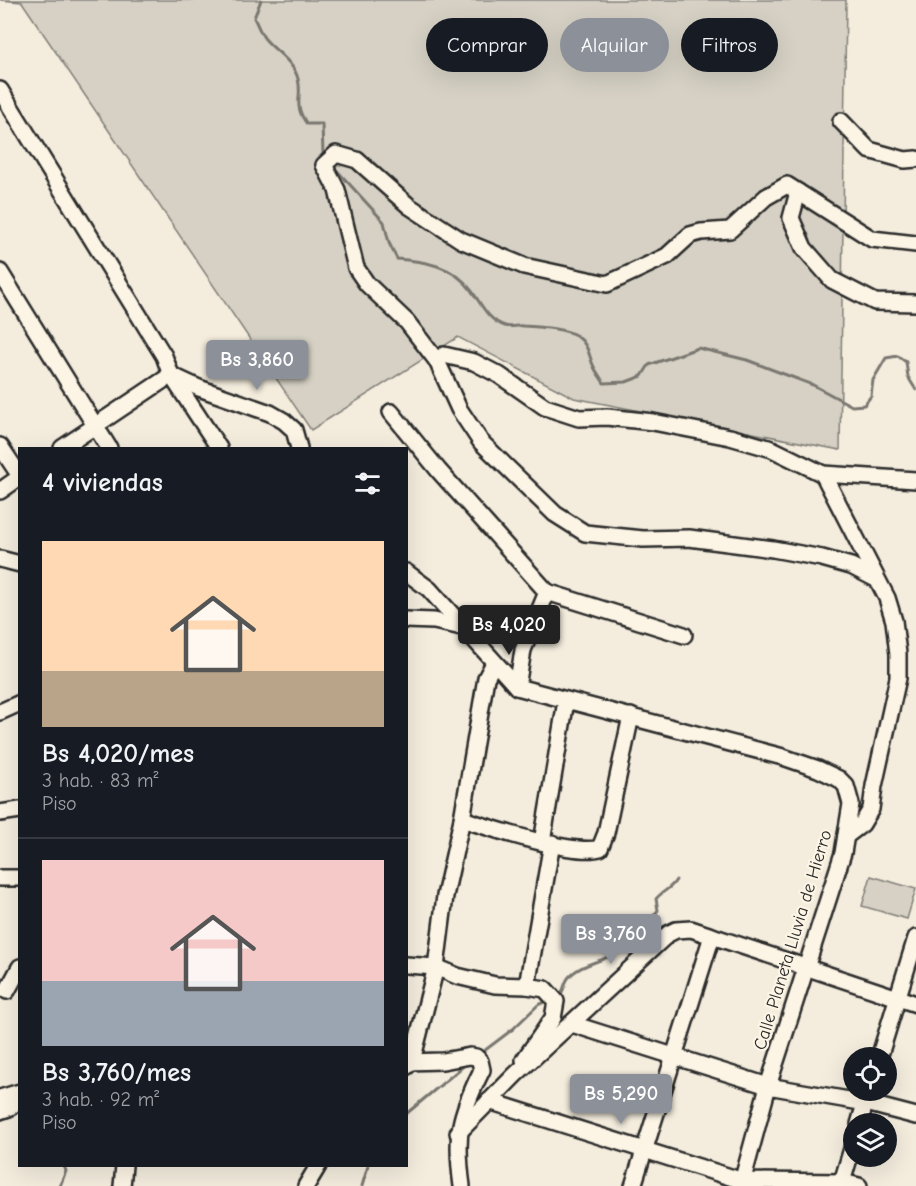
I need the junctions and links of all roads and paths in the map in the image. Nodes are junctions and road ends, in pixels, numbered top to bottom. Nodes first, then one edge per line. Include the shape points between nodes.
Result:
1 (0, 90) edge
2 (841, 121) dead end
3 (916, 159) edge
4 (798, 192) junction
5 (916, 244) edge
6 (0, 272) edge
7 (916, 303) edge
8 (437, 361) junction
9 (171, 375) junction
10 (391, 412) dead end
11 (95, 426) junction
12 (0, 446) edge
13 (64, 447) edge
14 (108, 447) edge
15 (218, 447) edge
16 (299, 447) edge
17 (18, 474) edge
18 (823, 474) junction
19 (18, 478) edge
20 (916, 480) edge
21 (0, 491) edge
22 (0, 559) edge
23 (18, 564) edge
24 (408, 573) edge
25 (876, 579) junction
26 (547, 592) junction
27 (408, 620) edge
28 (462, 627) junction
29 (684, 635) dead end
30 (494, 663) junction
31 (517, 687) junction
32 (566, 701) junction
33 (18, 704) edge
34 (0, 712) edge
35 (631, 716) junction
36 (18, 810) edge
37 (0, 813) edge
38 (462, 819) junction
39 (846, 836) junction
40 (547, 843) junction
41 (0, 878) edge
42 (18, 879) edge
43 (712, 936) junction
44 (916, 938) edge
45 (408, 965) edge
46 (436, 967) junction
47 (806, 968) junction
48 (18, 972) edge
49 (527, 986) junction
50 (9, 992) edge
51 (898, 998) junction
52 (916, 1004) edge
53 (572, 1024) junction
54 (882, 1047) edge
55 (674, 1056) junction
56 (408, 1063) edge
57 (515, 1075) junction
58 (768, 1086) junction
59 (18, 1093) edge
60 (843, 1094) edge
61 (0, 1098) edge
62 (18, 1101) edge
63 (489, 1101) junction
64 (878, 1101) edge
65 (0, 1111) edge
66 (916, 1116) edge
67 (458, 1132) junction
68 (644, 1150) junction
69 (124, 1167) edge
70 (317, 1167) edge
71 (847, 1167) edge
72 (842, 1182) junction
73 (742, 1184) edge
74 (122, 1186) edge
75 (306, 1186) edge
76 (462, 1186) edge
77 (633, 1186) edge
78 (859, 1186) edge

1 - 9 street via 164,356
2 - 3 street via 869,150 904,160
4 - 5 street via 872,239
4 - 7 street via 791,218 804,248 832,280 875,302
4 - 8 street via 787,185 766,197 730,230 690,235 667,256 607,284 524,266 461,240 409,206 357,160 336,154 324,165 337,190 356,267
6 - 11 street
8 - 18 street via 444,355 474,362 545,407 579,418 653,422 730,437 772,450
8 - 25 street via 459,409 481,442 555,514 585,532 643,539 689,538 773,549 851,566
9 - 11 street
9 - 15 street
9 - 16 street via 270,413 294,429
10 - 26 street
11 - 13 street
11 - 14 street
12 - 17 street
18 - 20 street
18 - 25 street
19 - 21 street
22 - 23 street
24 - 28 street via 429,589
25 - 39 street via 894,621 898,678 872,809 862,824
26 - 29 street
26 - 31 street via 523,650
27 - 28 street
28 - 30 street
30 - 31 street
30 - 38 street via 486,678
31 - 32 street, Calle Planeta Lluvia de Hierro
32 - 35 street, Calle Planeta Lluvia de Hierro
32 - 40 street
33 - 34 street
35 - 39 street, Calle Planeta Lluvia de Hierro via 783,757 838,779 846,786 851,804
35 - 40 street via 600,848
36 - 37 street
38 - 40 street
38 - 46 street via 445,896
39 - 47 street, Calle Planeta Lluvia de Hierro
40 - 49 street
41 - 42 street
43 - 47 street
43 - 53 street via 683,928 668,934
43 - 55 street
44 - 51 street
45 - 46 street
46 - 49 street via 495,986
46 - 56 street
47 - 51 street
47 - 58 street, Calle Planeta Lluvia de Hierro
48 - 50 street
49 - 57 street via 545,989 556,1001 553,1018
51 - 52 street
51 - 54 street
53 - 55 street
53 - 57 street
55 - 58 street
55 - 68 street
56 - 67 street via 470,1056 480,1061 482,1070
57 - 63 street
58 - 60 street
58 - 73 street, Calle Planeta Lluvia de Hierro
59 - 61 street
62 - 65 street
63 - 67 street
63 - 68 street
64 - 66 street
67 - 76 street
68 - 73 street
68 - 77 street
69 - 74 street
70 - 75 street
71 - 72 street
72 - 73 street
72 - 78 street

